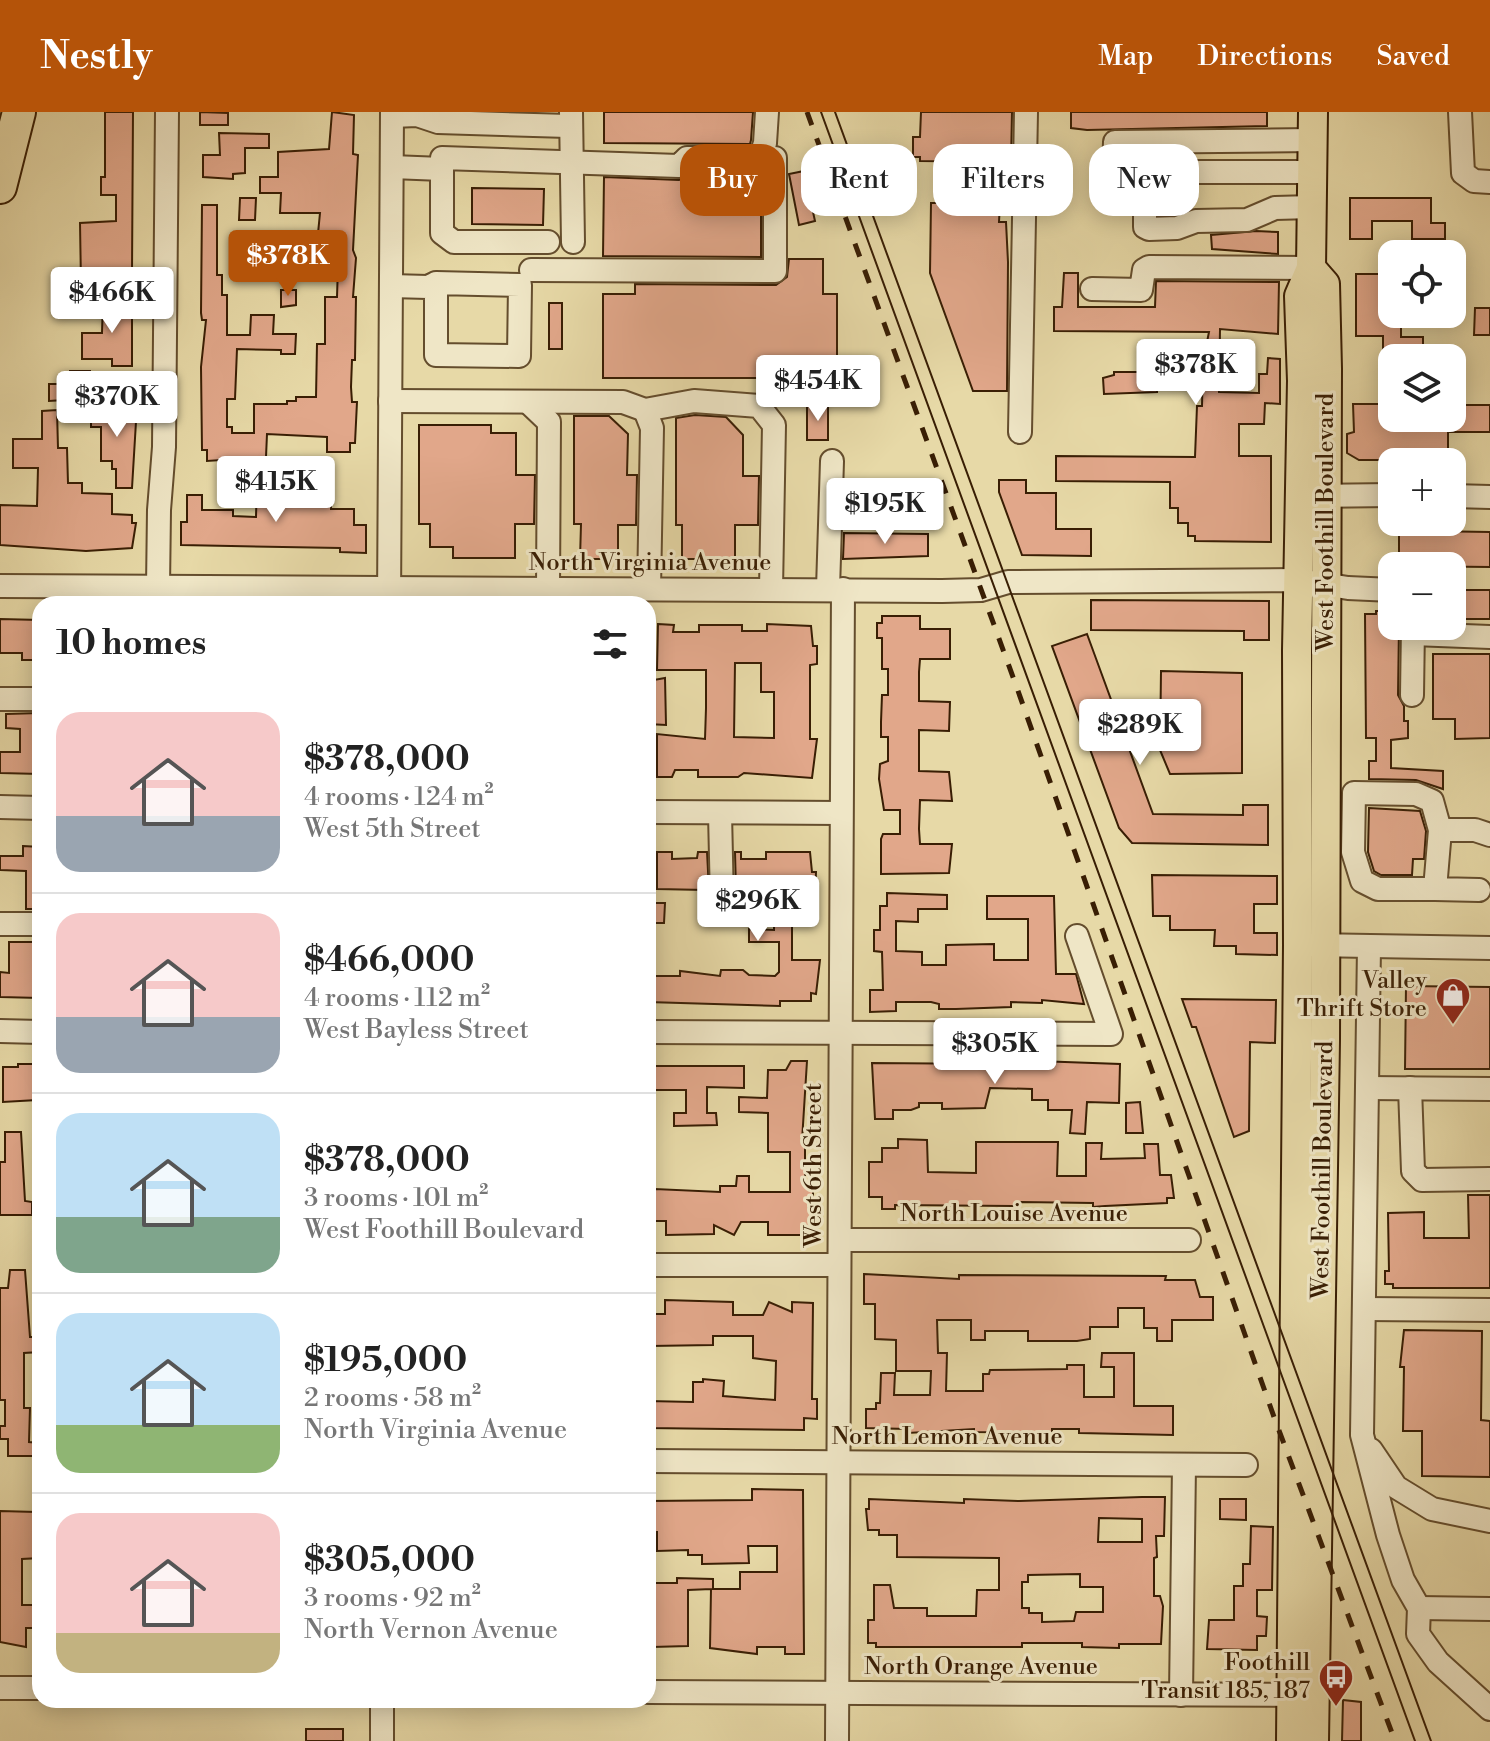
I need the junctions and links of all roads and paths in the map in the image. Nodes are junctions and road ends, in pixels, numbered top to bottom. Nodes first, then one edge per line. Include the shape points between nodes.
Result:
1 (19, 112) edge
2 (167, 112) edge
3 (767, 112) edge
4 (1026, 112) edge
5 (1460, 112) edge
6 (392, 114) edge
7 (570, 119) edge
8 (1313, 126) edge
9 (765, 144) edge
10 (1115, 144) edge
11 (11, 153) junction
12 (573, 165) junction
13 (680, 165) edge
14 (392, 167) junction
15 (442, 169) junction
16 (1199, 172) edge
17 (1313, 172) junction
18 (1490, 182) edge
19 (0, 187) edge
20 (0, 205) edge
21 (1312, 207) junction
22 (775, 216) edge
23 (1145, 216) edge
24 (573, 242) dead end
25 (1311, 268) junction
26 (525, 278) junction
27 (436, 283) junction
28 (391, 286) junction
29 (1092, 289) dead end
30 (390, 401) junction
31 (528, 402) junction
32 (645, 410) junction
33 (1020, 432) dead end
34 (832, 461) dead end
35 (1313, 495) junction
36 (1378, 495) edge
37 (1466, 496) edge
38 (1490, 497) edge
39 (1298, 580) junction
40 (0, 586) edge
41 (1327, 586) junction
42 (158, 587) junction
43 (548, 589) junction
44 (649, 589) junction
45 (771, 589) junction
46 (835, 589) junction
47 (1378, 589) edge
48 (389, 596) edge
49 (1466, 635) edge
50 (1490, 637) edge
51 (1413, 640) edge
52 (1412, 695) dead end
53 (0, 699) edge
54 (32, 699) edge
55 (0, 807) edge
56 (32, 808) edge
57 (1324, 808) junction
58 (1354, 809) junction
59 (656, 812) edge
60 (720, 813) junction
61 (841, 813) junction
62 (1440, 830) junction
63 (1490, 835) edge
64 (1324, 849) junction
65 (1354, 850) junction
66 (1435, 889) junction
67 (1479, 890) dead end
68 (722, 902) dead end
69 (0, 924) edge
70 (32, 924) edge
71 (1077, 936) dead end
72 (1312, 945) junction
73 (1369, 947) junction
74 (1490, 948) edge
75 (0, 1031) edge
76 (32, 1032) edge
77 (656, 1032) edge
78 (841, 1032) junction
79 (1367, 1088) junction
80 (1410, 1088) junction
81 (1490, 1089) edge
82 (1490, 1179) edge
83 (840, 1240) junction
84 (1189, 1240) dead end
85 (656, 1265) edge
86 (839, 1265) junction
87 (1364, 1309) junction
88 (1490, 1310) edge
89 (1362, 1435) junction
90 (656, 1461) edge
91 (838, 1462) junction
92 (1184, 1465) junction
93 (1246, 1465) dead end
94 (1490, 1521) edge
95 (1419, 1608) junction
96 (1490, 1609) edge
97 (0, 1688) edge
98 (32, 1688) edge
99 (656, 1692) edge
100 (837, 1693) junction
101 (1181, 1695) junction
102 (1303, 1695) junction
103 (382, 1708) edge
104 (1490, 1709) edge
105 (382, 1741) edge
106 (837, 1741) edge
107 (1291, 1741) edge
108 (1314, 1741) edge

1 - 11 highway
2 - 42 street
3 - 9 street
4 - 33 street
5 - 18 street via 1463,173 1474,181
6 - 7 street via 438,122
6 - 14 street
7 - 12 street
8 - 10 street
8 - 17 main road, West Foothill Boulevard
11 - 19 highway
11 - 20 highway
12 - 13 street
12 - 15 street via 442,158
12 - 24 street
14 - 15 street
14 - 28 street
15 - 26 street via 442,233 454,242 539,242
16 - 17 street
17 - 21 main road, West Foothill Boulevard
21 - 23 street via 1275,208 1247,220 1196,221 1177,228 1149,229
21 - 25 main road, West Foothill Boulevard
22 - 26 street via 775,271
25 - 29 street via 1149,267 1141,290
25 - 35 main road, West Foothill Boulevard via 1299,296
26 - 27 street
26 - 27 street via 519,356 436,355
27 - 28 street
28 - 30 street
30 - 31 street
30 - 48 street
31 - 32 street via 623,402
31 - 43 street via 549,422
32 - 44 street via 652,428
32 - 45 street via 694,401 743,402 759,406 774,425
34 - 46 street, West 6th Street
35 - 36 street
35 - 39 main road, West Foothill Boulevard
35 - 41 main road, West Foothill Boulevard
37 - 38 street
39 - 41 street, North Virginia Avenue
39 - 46 street, North Virginia Avenue
39 - 72 main road, West Foothill Boulevard
40 - 42 street, North Virginia Avenue
41 - 47 street, North Virginia Avenue
41 - 57 main road, West Foothill Boulevard
42 - 48 street, North Virginia Avenue
43 - 44 street, North Virginia Avenue
43 - 48 street, North Virginia Avenue
44 - 45 street, North Virginia Avenue
45 - 46 street, North Virginia Avenue
46 - 61 street, West 6th Street
49 - 50 street
51 - 52 street
53 - 54 street
55 - 56 street
57 - 58 street
57 - 64 main road, West Foothill Boulevard
58 - 62 street via 1354,793 1416,794 1435,805
58 - 65 street
59 - 60 street
60 - 61 street
60 - 68 street
61 - 78 street, West 6th Street
62 - 63 street
62 - 66 street
64 - 65 street
64 - 72 main road, West Foothill Boulevard
65 - 66 street via 1359,876 1371,888
66 - 67 street
69 - 70 street
71 - 78 street via 1111,1034
72 - 73 street
72 - 102 main road, West Foothill Boulevard
73 - 74 street
73 - 79 street, West Foothill Boulevard
75 - 76 street
77 - 78 street
78 - 83 street, West 6th Street
79 - 80 street
79 - 87 street, West Foothill Boulevard
80 - 81 street
80 - 82 street via 1413,1171 1422,1180
83 - 84 street, North Louise Avenue
83 - 86 street, West 6th Street
85 - 86 street
86 - 91 street, West 6th Street
87 - 88 street
87 - 89 street, West Foothill Boulevard
89 - 94 street via 1396,1487 1432,1509
89 - 95 street, West Foothill Boulevard via 1388,1535
90 - 91 street, North Lemon Avenue
91 - 92 street, North Lemon Avenue
91 - 100 street, West 6th Street
92 - 93 street, North Lemon Avenue
92 - 101 street
95 - 96 street
95 - 104 street, West Foothill Boulevard via 1416,1624 1426,1647
97 - 98 street
99 - 100 street, North Orange Avenue
100 - 101 street, North Orange Avenue
100 - 106 street, West 6th Street
101 - 102 street, North Orange Avenue
102 - 107 main road, West Foothill Boulevard
102 - 108 main road, West Foothill Boulevard
103 - 105 street

